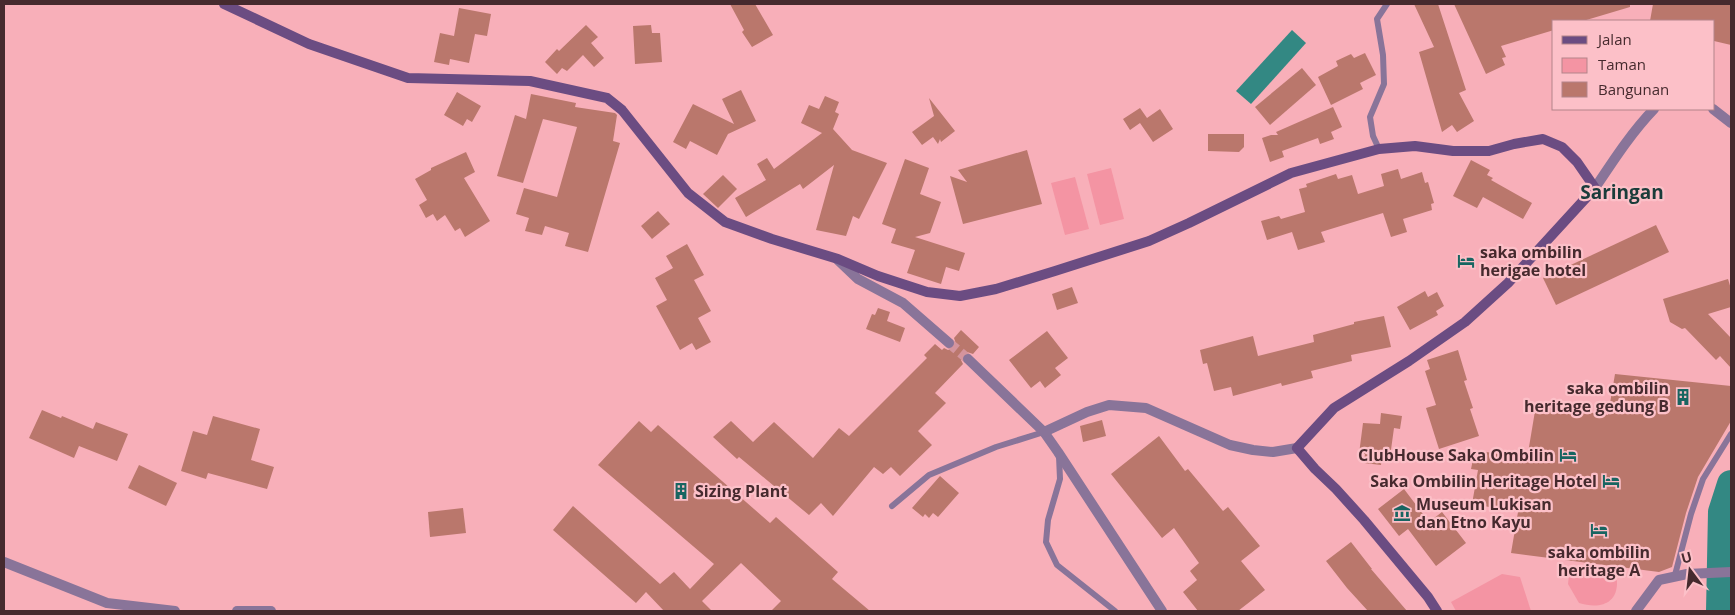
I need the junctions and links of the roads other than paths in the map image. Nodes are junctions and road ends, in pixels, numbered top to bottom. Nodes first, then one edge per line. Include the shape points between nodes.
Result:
1 (224, 4) edge
2 (1387, 4) edge
3 (1653, 110) edge
4 (1714, 110) edge
5 (1731, 123) edge
6 (1379, 149) junction
7 (1595, 188) junction
8 (838, 260) junction
9 (949, 343) tunnel mouth
10 (968, 359) tunnel mouth
11 (1044, 432) junction
12 (1731, 434) edge
13 (1297, 448) junction
14 (1058, 452) junction
15 (892, 506) dead end
16 (4, 562) edge
17 (1731, 572) edge
18 (1675, 575) junction
19 (175, 611) edge
20 (237, 611) edge
21 (271, 611) edge
22 (1115, 611) edge
23 (1162, 611) edge
24 (1437, 611) edge
25 (1636, 611) edge

1 - 8 main road via 309,44 408,78 530,81 607,98 622,110 688,193 724,222
2 - 6 lane via 1377,20 1384,84 1370,117
3 - 7 street
4 - 5 street
6 - 7 main road via 1416,146 1489,151 1543,139 1562,147
6 - 8 main road via 1291,173 1149,241 996,289 960,296 927,292
7 - 13 main road via 1508,283 1465,322 1334,408
8 - 9 street via 858,279 903,303
10 - 11 street
11 - 13 street via 1109,405 1146,408 1230,445 1273,452
11 - 14 street
11 - 15 lane via 996,447 929,475
12 - 18 lane via 1703,479
13 - 24 main road via 1364,520
14 - 22 lane via 1060,479 1048,520 1046,542 1058,565
14 - 23 street
16 - 19 street via 107,603
17 - 18 street
18 - 25 street via 1659,580
20 - 21 street

